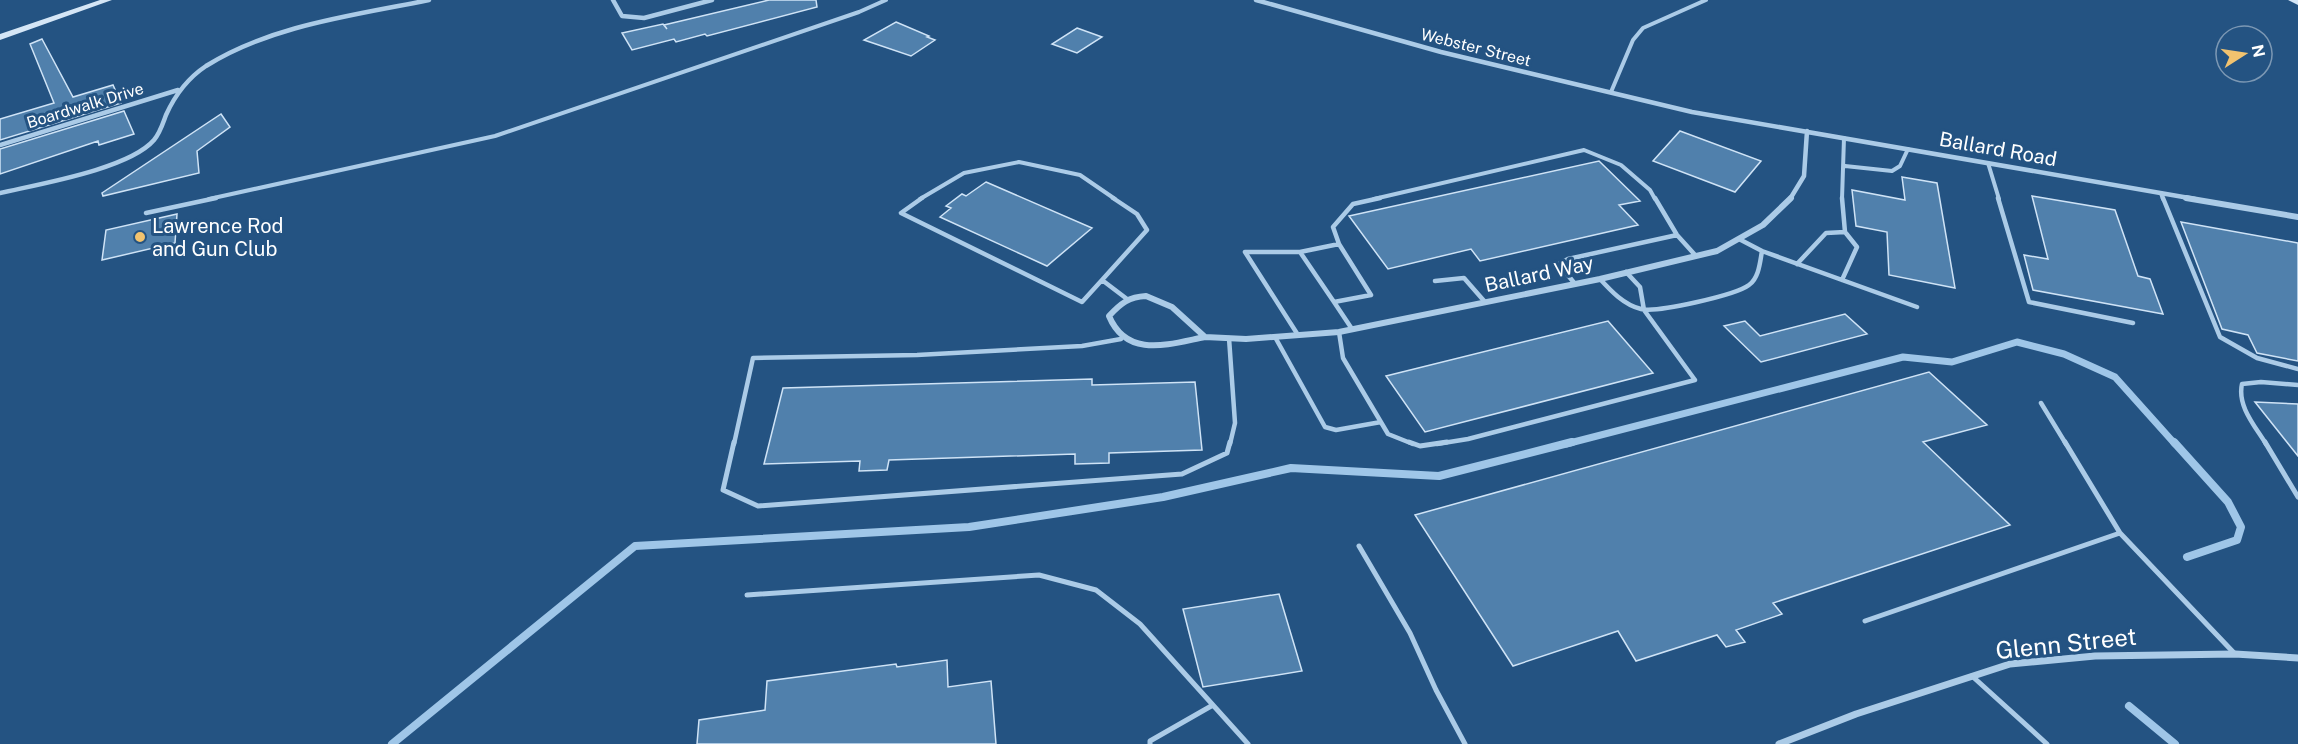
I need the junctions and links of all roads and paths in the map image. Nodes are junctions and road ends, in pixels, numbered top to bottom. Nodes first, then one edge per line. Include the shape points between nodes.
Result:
1 (108, 0) edge
2 (429, 0) edge
3 (613, 0) edge
4 (711, 0) edge
5 (886, 0) edge
6 (1256, 0) edge
7 (1706, 0) edge
8 (2292, 0) edge
9 (2298, 2) edge
10 (0, 37) edge
11 (179, 89) junction
12 (1611, 92) junction
13 (1692, 112) joint
14 (1807, 131) junction
15 (1844, 138) junction
16 (0, 145) edge
17 (1908, 149) junction
18 (1988, 163) junction
19 (1845, 166) junction
20 (0, 193) edge
21 (2161, 193) junction
22 (146, 213) dead end
23 (2298, 217) edge
24 (1845, 232) junction
25 (1677, 235) junction
26 (1738, 239) junction
27 (1339, 244) junction
28 (1762, 251) junction
29 (1300, 252) junction
30 (1696, 256) junction
31 (1797, 264) junction
32 (1626, 273) junction
33 (1600, 279) junction
34 (1102, 280) junction
35 (1842, 280) junction
36 (1435, 281) dead end
37 (1575, 284) junction
38 (1127, 299) junction
39 (1333, 302) junction
40 (1485, 302) junction
41 (1917, 308) dead end
42 (1644, 310) junction
43 (2133, 323) dead end
44 (1352, 329) junction
45 (1339, 332) junction
46 (1298, 335) junction
47 (1275, 337) junction
48 (1205, 338) junction
49 (1229, 338) junction
50 (1121, 339) junction
51 (2298, 369) edge
52 (2298, 385) edge
53 (2041, 403) dead end
54 (1381, 422) junction
55 (2298, 497) edge
56 (2120, 533) junction
57 (1359, 546) dead end
58 (747, 596) dead end
59 (1864, 621) dead end
60 (2235, 654) junction
61 (2298, 658) edge
62 (1972, 676) junction
63 (1213, 705) junction
64 (2044, 742) edge
65 (1150, 744) edge
66 (1248, 744) edge
67 (1466, 744) edge
68 (1779, 744) edge
69 (2033, 744) edge

1 - 10 main road
2 - 11 street, Boardwalk Drive via 254,43 209,64
3 - 4 street via 622,16 637,18
5 - 22 lane via 495,136
6 - 12 street, Webster Street via 1441,52
7 - 12 lane via 1643,28 1633,40
8 - 9 main road
11 - 16 street, Boardwalk Drive
11 - 20 street, Boardwalk Drive via 158,134 139,153
12 - 13 street, Webster Street
13 - 14 street, Ballard Road
14 - 15 street, Ballard Road
14 - 26 street, Ballard Way via 1804,176 1789,200 1763,225
15 - 17 street, Ballard Road
15 - 19 lane
17 - 18 street, Ballard Road
17 - 19 lane via 1900,166 1892,171
18 - 21 street, Ballard Road
18 - 43 lane via 2029,302
19 - 24 lane via 1840,212
21 - 23 street, Ballard Road
21 - 51 lane via 2220,337 2236,350 2268,363
24 - 31 lane via 1826,233
24 - 35 lane via 1857,246
25 - 27 lane via 1650,190 1621,165 1584,150 1353,204 1333,227
25 - 30 lane
25 - 37 lane via 1559,264
26 - 28 lane
26 - 30 street, Ballard Way via 1717,251
27 - 29 lane
27 - 39 lane via 1371,295
28 - 31 lane
28 - 42 lane via 1757,276 1748,287 1673,307
29 - 39 lane
29 - 46 lane via 1245,252
30 - 32 street, Ballard Way
31 - 35 lane
32 - 33 street, Ballard Way
32 - 42 lane via 1640,287
33 - 37 street, Ballard Way
33 - 42 lane via 1616,296
34 - 34 lane via 1147,230 1137,214 1080,175 1019,162 964,173 901,213 1082,302
34 - 38 lane
35 - 41 lane
36 - 40 lane via 1464,278
37 - 40 street, Ballard Way
38 - 48 street via 1161,299 1174,306
38 - 50 street via 1109,316
39 - 44 lane
40 - 44 street, Ballard Way
42 - 54 lane via 1695,380 1468,439 1420,446 1388,434
44 - 45 street, Ballard Way
45 - 46 street, Ballard Way
45 - 54 lane via 1343,358
46 - 47 street, Ballard Way
47 - 49 street, Ballard Way
47 - 54 lane via 1325,427 1336,430
48 - 49 street, Ballard Way
48 - 50 street, Ballard Way via 1157,345
49 - 50 lane via 1236,423 1227,453 1182,474 758,506 723,490 753,357 917,356 1082,346
52 - 55 lane via 2242,384 2240,393 2243,405
53 - 56 lane
56 - 59 lane
56 - 60 lane
57 - 67 lane via 1410,633
58 - 63 lane via 1039,575 1096,590 1140,624
60 - 61 street, Glenn Street
60 - 62 street, Glenn Street via 2095,656 2010,664
62 - 64 lane
62 - 68 street, Glenn Street
63 - 65 lane
63 - 66 lane
64 - 69 lane

